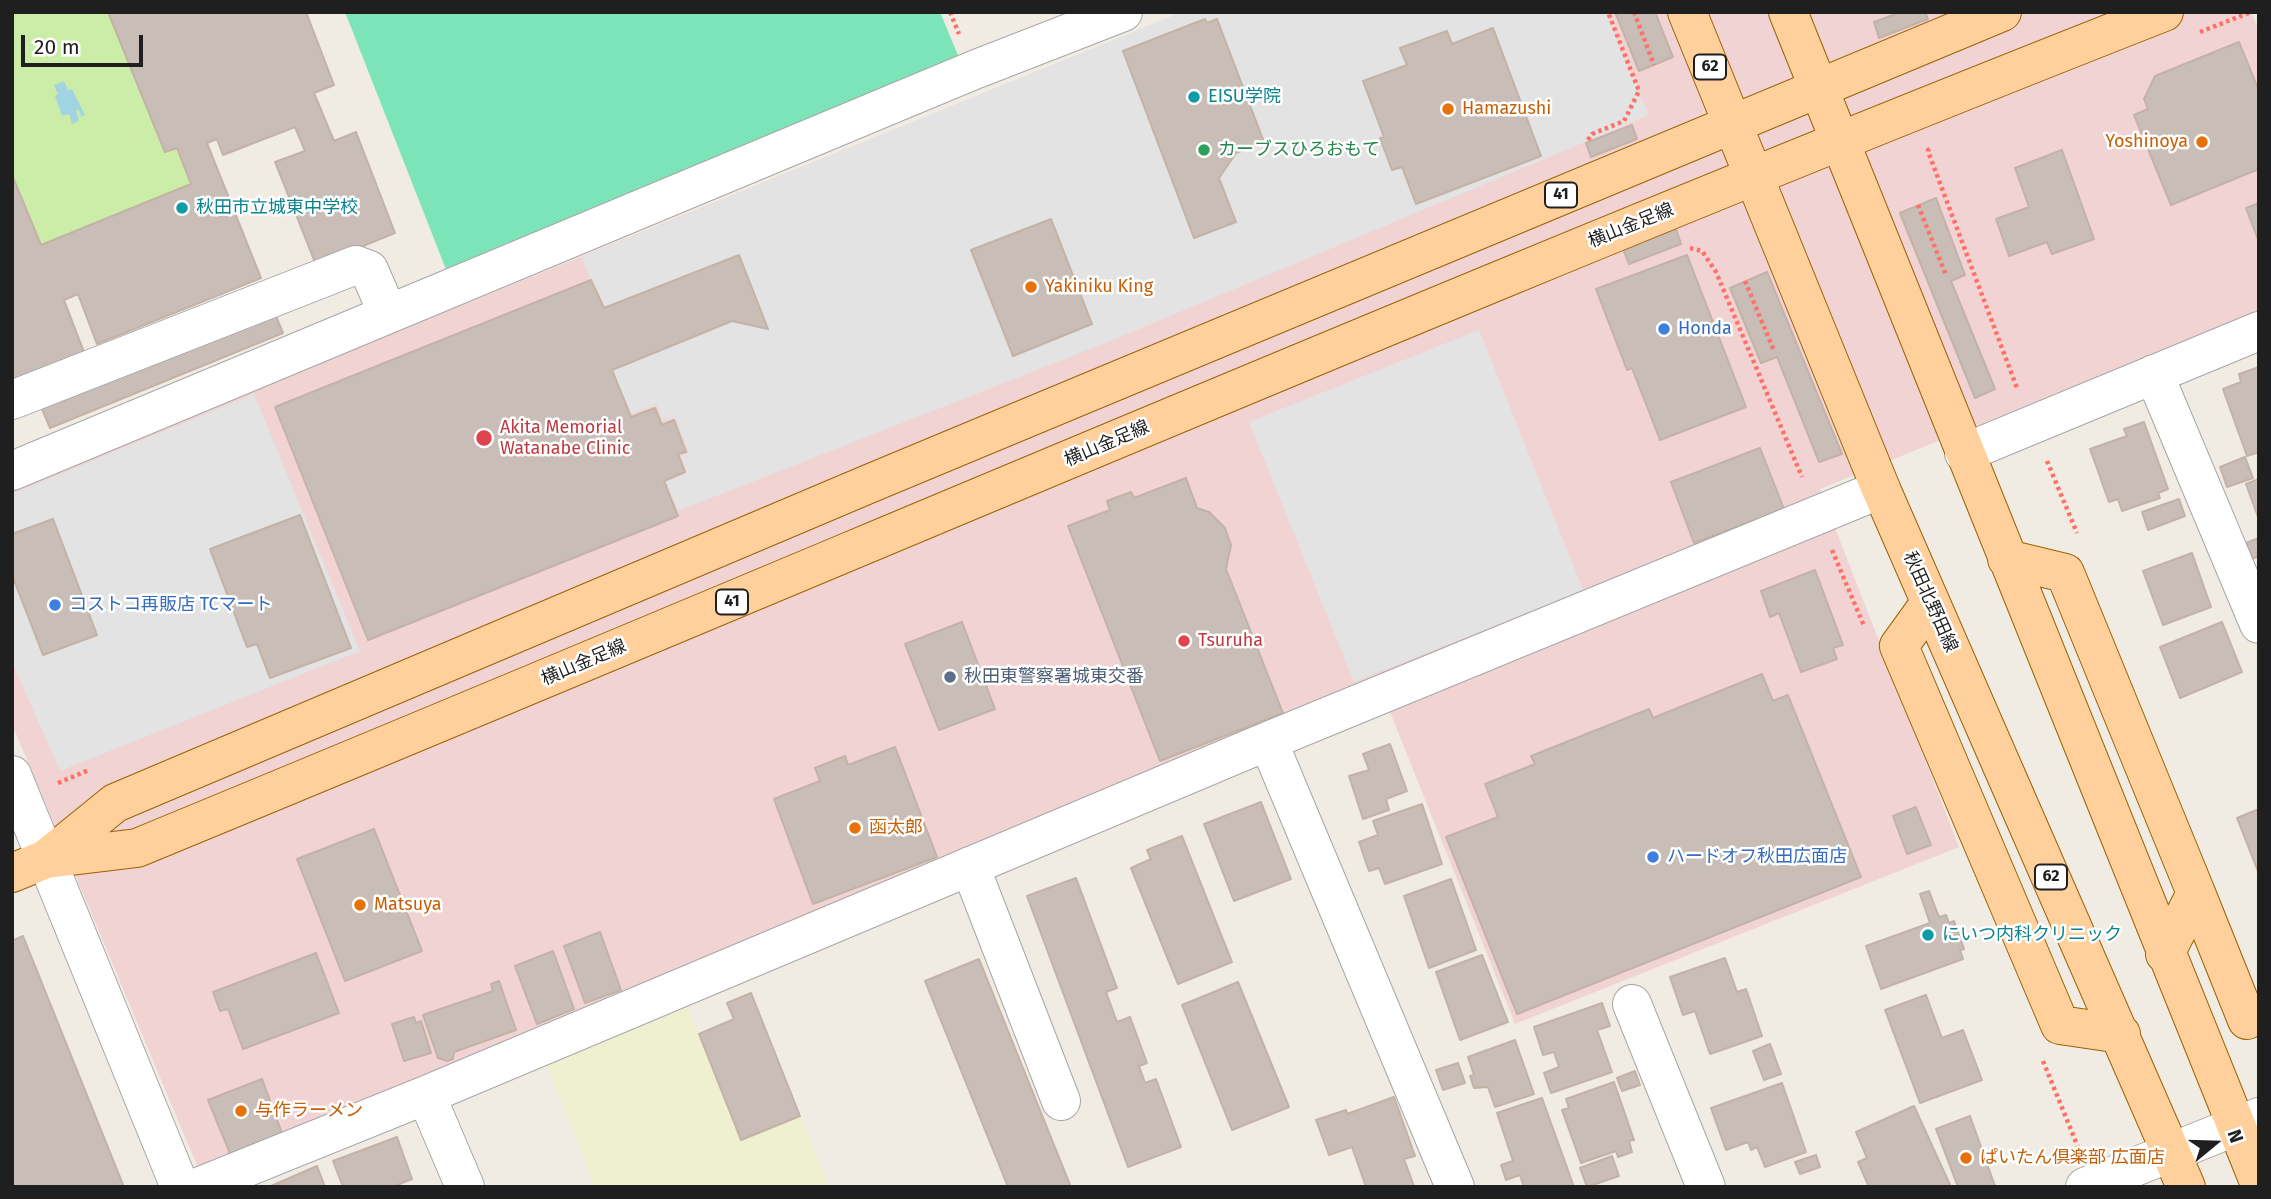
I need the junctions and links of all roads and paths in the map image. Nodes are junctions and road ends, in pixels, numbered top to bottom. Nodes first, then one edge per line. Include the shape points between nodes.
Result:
1 (1123, 12) edge
2 (1634, 12) edge
3 (1687, 12) edge
4 (1788, 12) edge
5 (2003, 12) edge
6 (2164, 12) edge
7 (1654, 65) dead end
8 (1819, 87) junction
9 (1733, 122) junction
10 (1840, 139) junction
11 (1755, 176) junction
12 (1918, 205) dead end
13 (1679, 252) dead end
14 (1945, 275) dead end
15 (1745, 281) dead end
16 (388, 314) junction
17 (2259, 331) edge
18 (1774, 351) dead end
19 (2154, 374) junction
20 (12, 400) edge
21 (1964, 453) junction
22 (12, 471) edge
23 (871, 483) junction
24 (1881, 489) junction
25 (1818, 515) junction
26 (893, 534) junction
27 (2007, 559) junction
28 (1930, 603) junction
29 (2259, 624) edge
30 (1866, 631) dead end
31 (1268, 741) junction
32 (12, 775) edge
33 (29, 866) edge
34 (970, 866) junction
35 (2196, 893) junction
36 (2165, 954) junction
37 (1632, 1004) dead end
38 (2247, 1020) dead end
39 (2121, 1034) junction
40 (2040, 1055) dead end
41 (426, 1095) junction
42 (1060, 1101) dead end
43 (2247, 1121) edge
44 (2171, 1151) junction
45 (2259, 1182) edge
46 (2089, 1185) edge
47 (180, 1187) edge
48 (198, 1187) edge
49 (465, 1187) edge
50 (1455, 1187) edge
51 (1706, 1187) edge
52 (2186, 1187) edge

1 - 16 street
2 - 7 path
3 - 9 main road, 秋田北野田線 / 62
4 - 8 main road
5 - 8 main road, 41
6 - 10 main road, 横山金足線 / 41
8 - 9 main road, 41
8 - 10 main road
9 - 11 main road, 秋田北野田線 / 62
9 - 23 main road, 41
10 - 11 main road, 横山金足線 / 41
10 - 21 main road
11 - 24 main road, 秋田北野田線 / 62
11 - 26 main road, 横山金足線 / 41
12 - 14 path
13 - 25 path via 1702,251 1716,272
15 - 18 path
16 - 20 street via 369,270 356,265
16 - 22 street
17 - 19 street
19 - 21 street
19 - 29 street
21 - 27 main road
23 - 26 main road
23 - 33 main road, 41 via 115,803
24 - 25 street
24 - 28 main road, 秋田北野田線 / 62
25 - 30 path
25 - 31 street
26 - 33 main road, 横山金足線 / 41 via 136,848
27 - 35 main road via 2064,573
27 - 36 main road
28 - 39 main road, 秋田北野田線 / 62
28 - 39 main road via 1899,646 2060,1025
31 - 34 street
31 - 50 street
32 - 33 street
33 - 47 street
34 - 41 street
34 - 42 street
35 - 36 main road
35 - 38 main road
36 - 43 main road
37 - 51 street
39 - 44 main road, 秋田北野田線 / 62
40 - 46 path
41 - 48 street
41 - 49 street
43 - 44 street
43 - 45 main road
44 - 46 street
44 - 52 main road, 秋田北野田線 / 62

